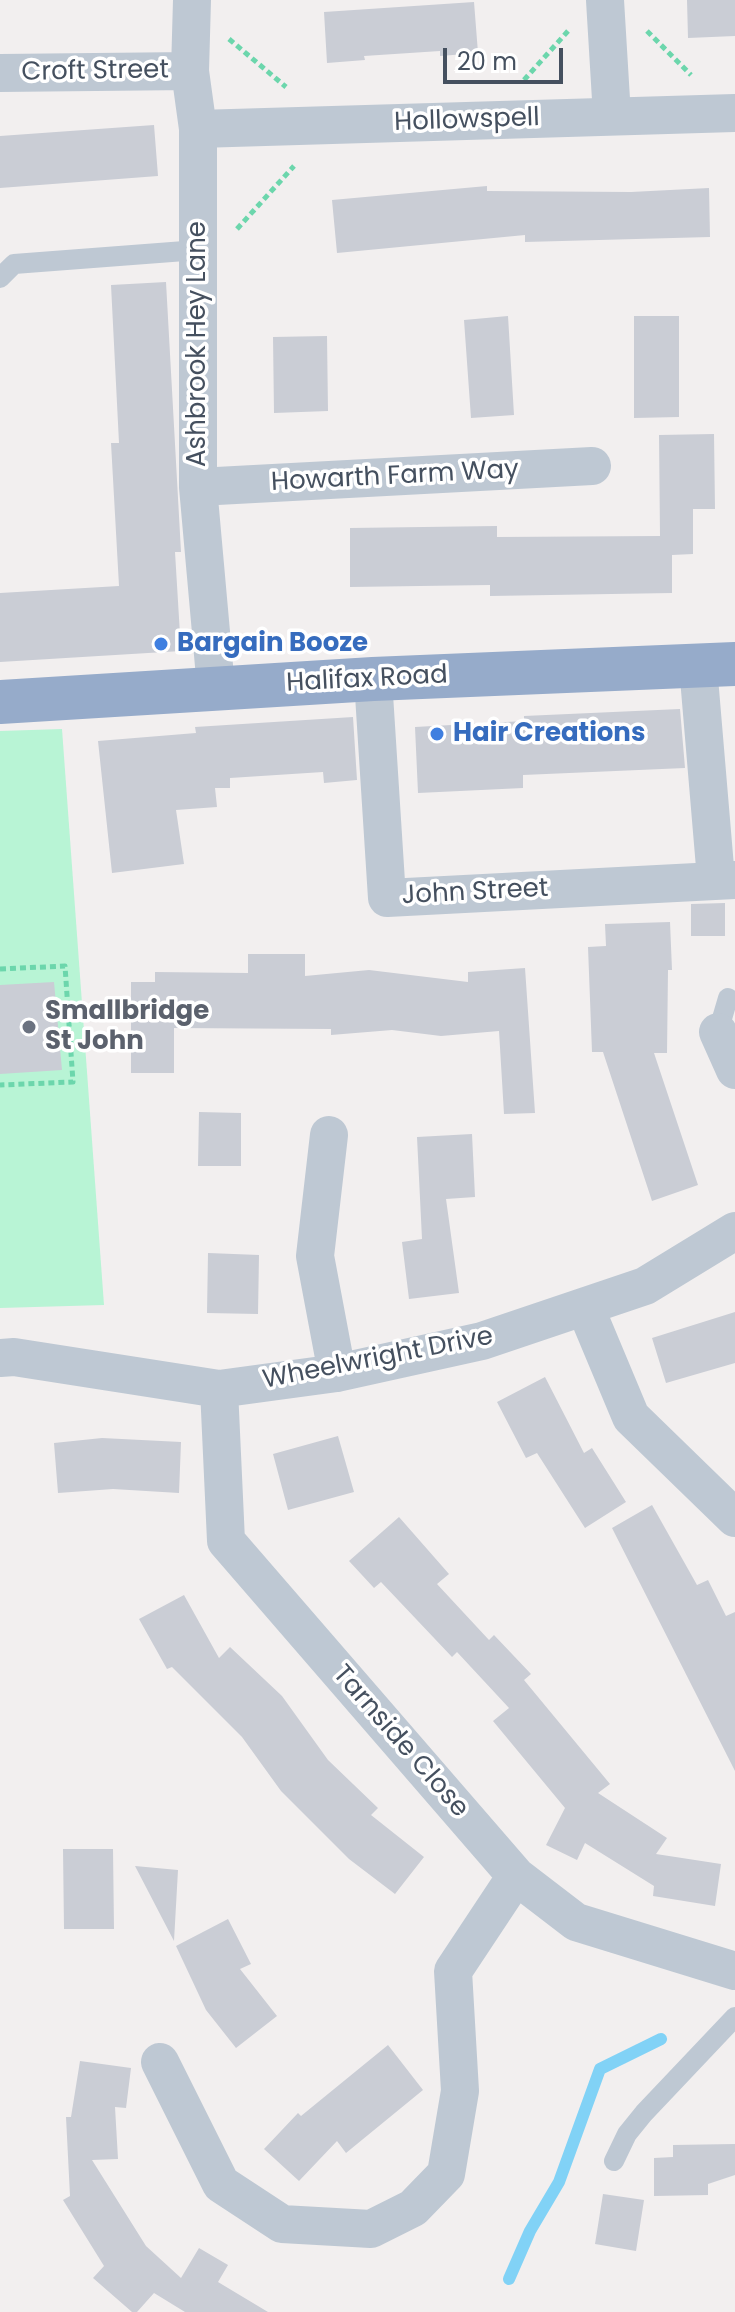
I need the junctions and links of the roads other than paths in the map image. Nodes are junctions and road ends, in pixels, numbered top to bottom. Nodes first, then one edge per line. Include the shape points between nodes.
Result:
1 (192, 4) edge
2 (605, 14) edge
3 (190, 71) junction
4 (0, 73) edge
5 (733, 113) edge
6 (612, 116) junction
7 (198, 129) junction
8 (198, 261) junction
9 (0, 278) edge
10 (592, 466) dead end
11 (198, 487) junction
12 (716, 665) edge
13 (373, 679) junction
14 (216, 688) junction
15 (0, 702) edge
16 (725, 880) edge
17 (723, 1015) dead end
18 (735, 1070) edge
19 (329, 1135) dead end
20 (735, 1231) edge
21 (585, 1307) junction
22 (0, 1358) edge
23 (337, 1373) junction
24 (219, 1389) junction
25 (735, 1518) edge
26 (516, 1876) junction
27 (735, 1971) edge
28 (735, 2017) edge
29 (160, 2062) dead end
30 (614, 2161) dead end

1 - 3 street, Ashbrook Hey Lane
2 - 6 street
3 - 4 street, Croft Street
3 - 7 street, Ashbrook Hey Lane
5 - 6 street, Hollowspell
6 - 7 street, Hollowspell
7 - 8 street, Ashbrook Hey Lane
8 - 9 lane via 14,264
8 - 11 street, Ashbrook Hey Lane
10 - 11 street, Howarth Farm Way
11 - 14 street, Ashbrook Hey Lane
12 - 13 highway, Halifax Road
12 - 16 street
13 - 14 highway, Halifax Road
13 - 16 street, John Street via 387,898
14 - 15 highway, Halifax Road
17 - 18 street
19 - 23 street via 315,1256
20 - 21 street, Wheelwright Drive via 645,1286
21 - 23 street, Wheelwright Drive via 482,1341
21 - 25 street via 631,1417
22 - 24 street, Wheelwright Drive
23 - 24 street, Wheelwright Drive
24 - 26 street, Tarnside Close via 226,1541
26 - 27 street, Tarnside Close via 576,1922
26 - 29 street via 453,1971 460,2091 446,2174 413,2208 371,2229 282,2224 221,2184
28 - 30 lane via 644,2113

